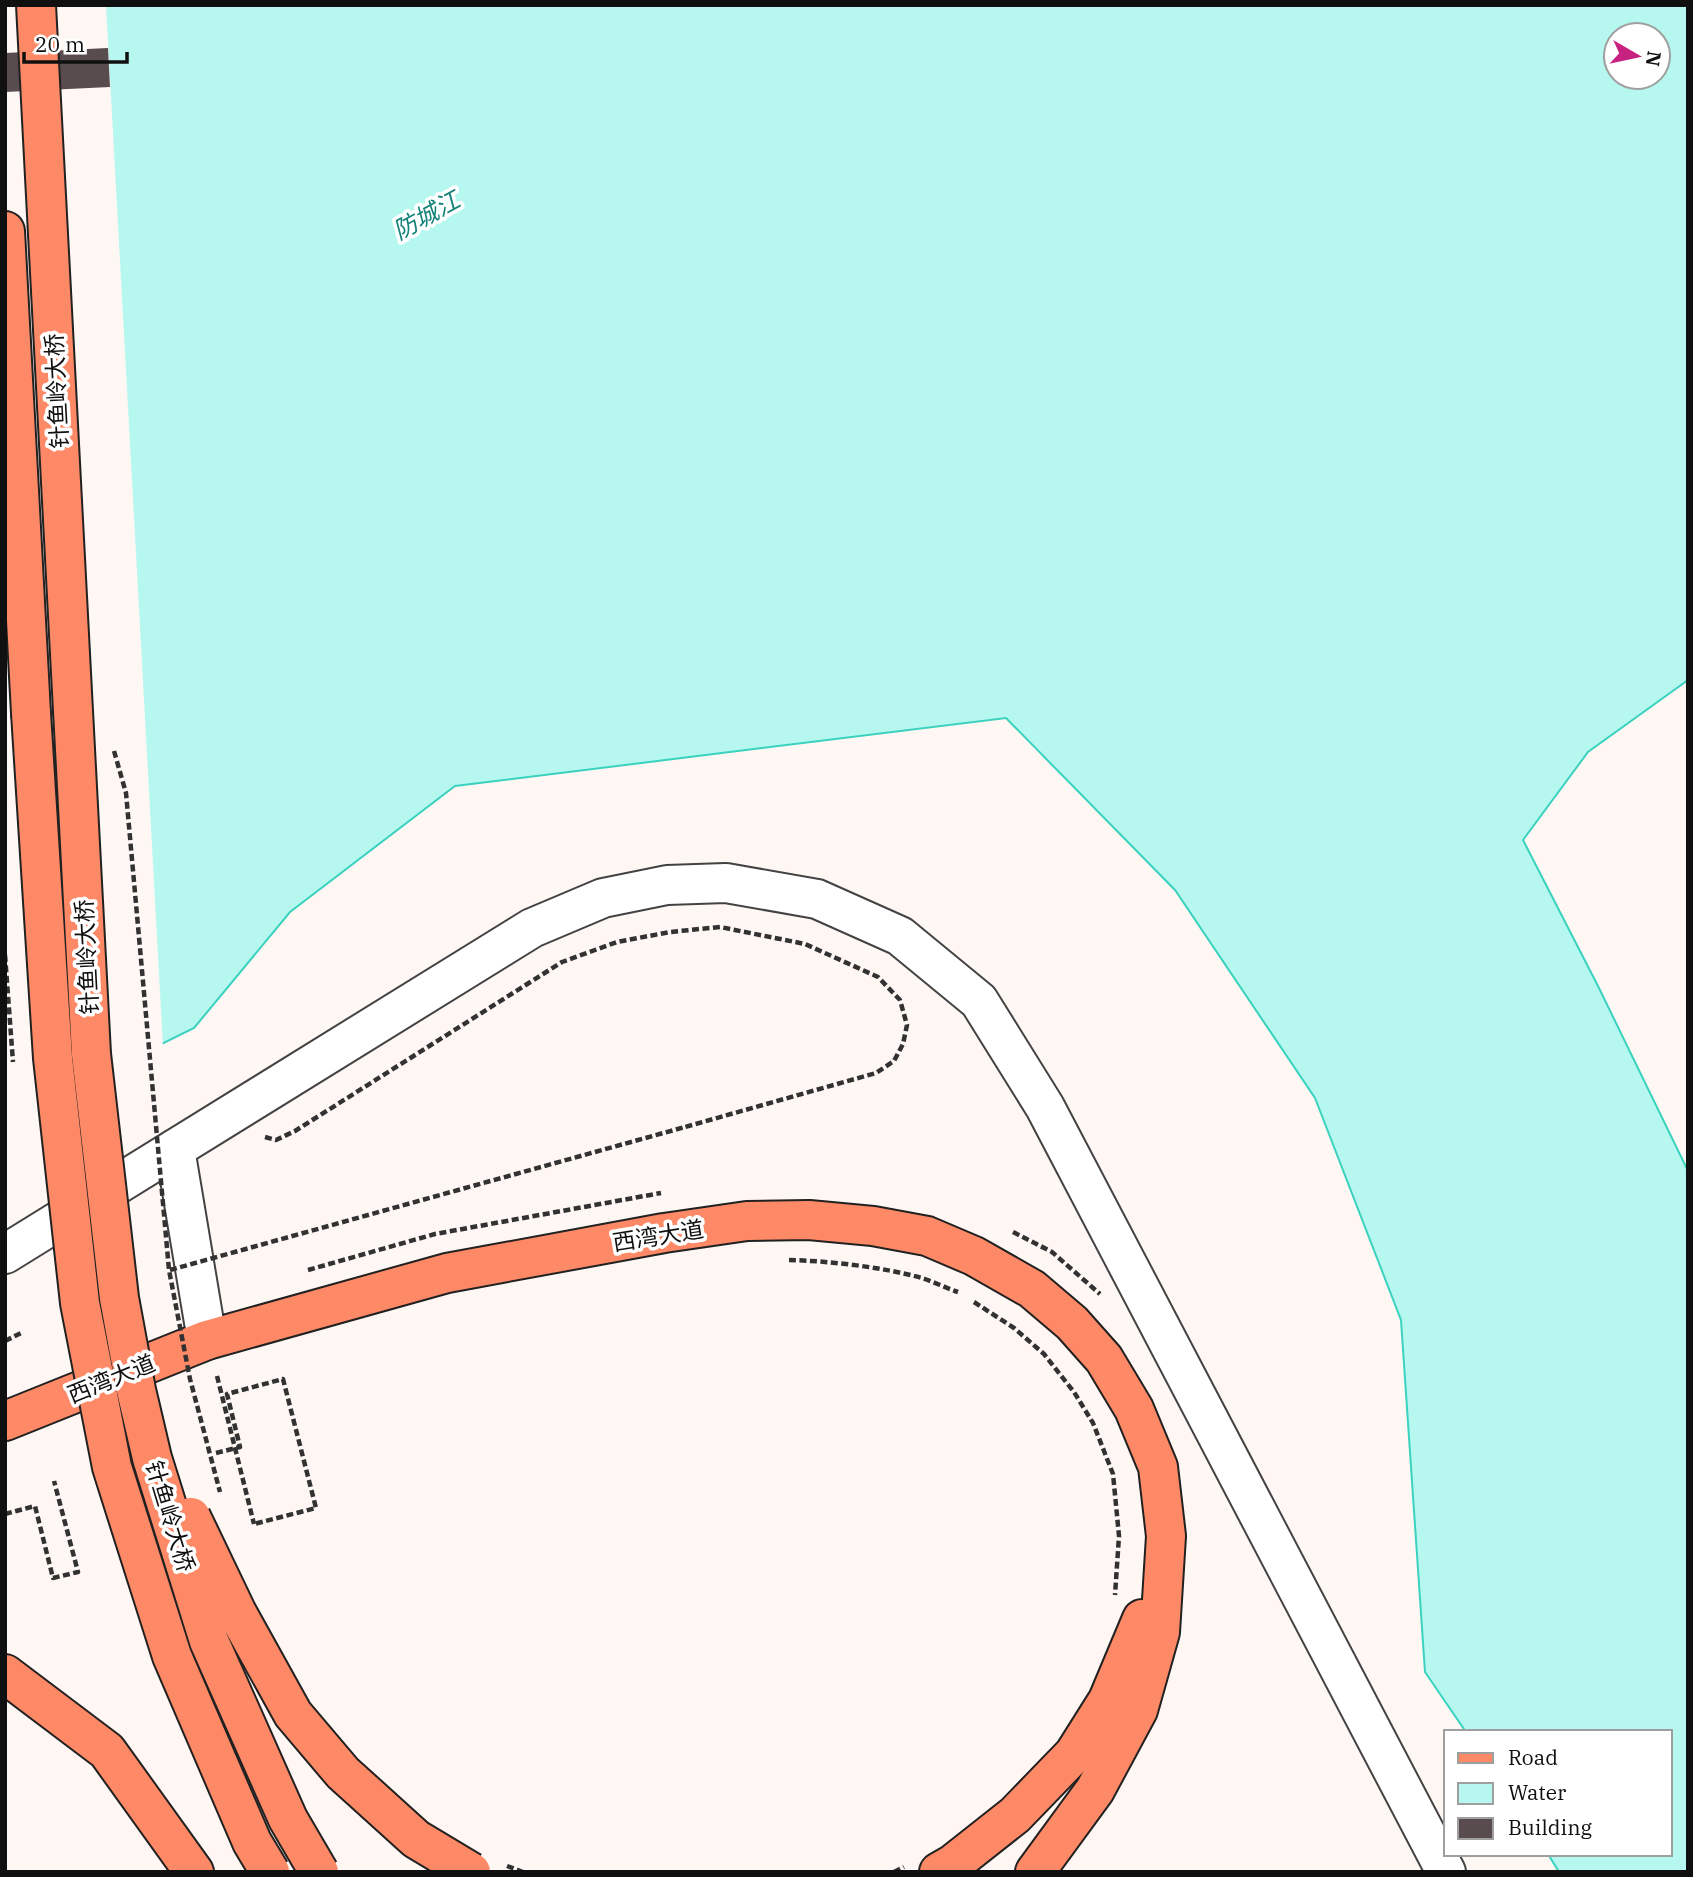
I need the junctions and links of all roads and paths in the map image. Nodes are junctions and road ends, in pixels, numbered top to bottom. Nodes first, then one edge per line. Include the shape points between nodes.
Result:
1 (36, 5) edge
2 (5, 231) edge
3 (113, 746) dead end
4 (229, 1115) junction
5 (175, 1149) junction
6 (668, 1193) dead end
7 (1004, 1228) dead end
8 (5, 1254) edge
9 (785, 1260) dead end
10 (169, 1270) junction
11 (305, 1271) dead end
12 (963, 1294) dead end
13 (973, 1301) dead end
14 (1108, 1304) dead end
15 (20, 1333) dead end
16 (208, 1340) junction
17 (5, 1341) edge
18 (191, 1382) dead end
19 (178, 1387) dead end
20 (136, 1390) junction
21 (5, 1421) edge
22 (216, 1453) dead end
23 (54, 1481) dead end
24 (220, 1494) dead end
25 (5, 1514) edge
26 (1166, 1536) junction
27 (1115, 1601) dead end
28 (5, 1674) edge
29 (487, 1868) edge
30 (923, 1869) edge
31 (194, 1872) edge
32 (270, 1872) edge
33 (319, 1872) edge
34 (523, 1872) edge
35 (894, 1872) edge
36 (1035, 1872) edge
37 (1446, 1872) edge

1 - 20 main road, 针鱼岭大桥, bridge via 91,1054 119,1297
2 - 32 main road, 针鱼岭大桥, bridge via 53,1058 80,1303 112,1467 173,1656 252,1842
3 - 10 path, bridge via 126,793
4 - 5 street
4 - 10 path, bridge via 254,1135 276,1140 562,962 617,942 670,932 720,927 805,943 878,977 900,1000 907,1025 894,1061 876,1073
4 - 37 street via 532,928 603,898 667,885 726,883 817,899 900,936 979,1001 1045,1107
5 - 8 street
5 - 16 street
6 - 11 path via 435,1234
7 - 14 path via 1052,1252
9 - 12 path via 923,1278
10 - 24 path, bridge via 190,1379
13 - 27 path via 1044,1354 1093,1423 1113,1474 1119,1536
15 - 17 path
16 - 21 main road, 西湾大道
16 - 22 path, bridge via 254,1524 316,1508 283,1379 227,1394 240,1447
16 - 26 main road, 西湾大道 via 447,1273 747,1221 809,1220 927,1236 1032,1289 1072,1323 1104,1359 1134,1409 1158,1468
18 - 19 path
20 - 29 main road, bridge via 237,1614 293,1714 343,1773 416,1839
20 - 33 main road, 针鱼岭大桥, bridge via 152,1458 209,1641 288,1819
23 - 25 path via 78,1572 53,1578 35,1506
26 - 30 main road via 1140,1624 1108,1700 1074,1754 1015,1815 953,1864
26 - 36 main road via 1160,1632 1138,1710 1095,1790
28 - 31 main road via 107,1751
29 - 34 path, bridge
30 - 35 path

